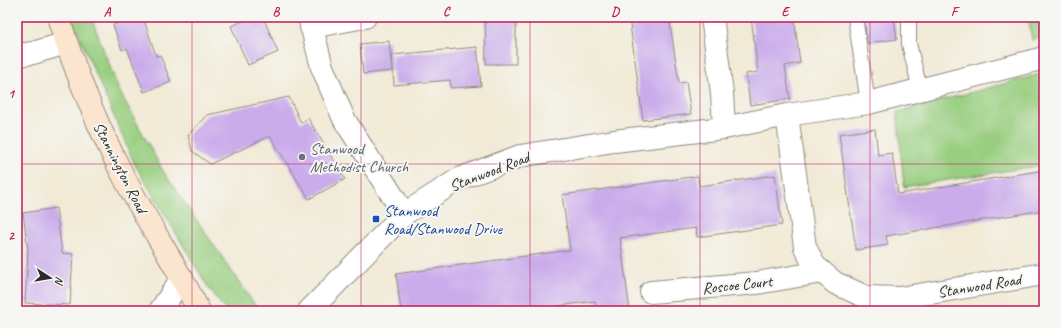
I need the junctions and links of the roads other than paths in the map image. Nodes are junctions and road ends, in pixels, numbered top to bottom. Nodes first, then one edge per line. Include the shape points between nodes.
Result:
1 (58, 17) edge
2 (365, 17) edge
3 (712, 17) edge
4 (855, 17) edge
5 (909, 17) edge
6 (310, 22) edge
7 (66, 43) junction
8 (17, 55) edge
9 (1044, 58) edge
10 (920, 89) junction
11 (868, 103) junction
12 (787, 115) junction
13 (724, 128) junction
14 (404, 214) junction
15 (822, 272) junction
16 (1044, 274) edge
17 (182, 278) junction
18 (652, 292) dead end
19 (160, 311) edge
20 (199, 311) edge
21 (309, 311) edge

1 - 7 main road, Stannington Road
2 - 6 street
3 - 13 street via 720,70
4 - 11 lane
5 - 10 lane via 910,44
6 - 14 street via 322,67 344,119
7 - 8 street
7 - 17 main road, Stannington Road via 96,119 127,183
9 - 10 street, Stanwood Road
10 - 11 street, Stanwood Road
11 - 12 street, Stanwood Road
12 - 13 street, Stanwood Road
12 - 15 street, Stanwood Road via 805,247 814,265
13 - 14 street, Stanwood Road via 614,141 520,156 459,179
14 - 21 street, Stanwood Road
15 - 16 street, Stanwood Road via 835,283 866,297 900,298
15 - 18 street, Roscoe Court via 757,283
17 - 19 street
17 - 20 main road, Stannington Road

